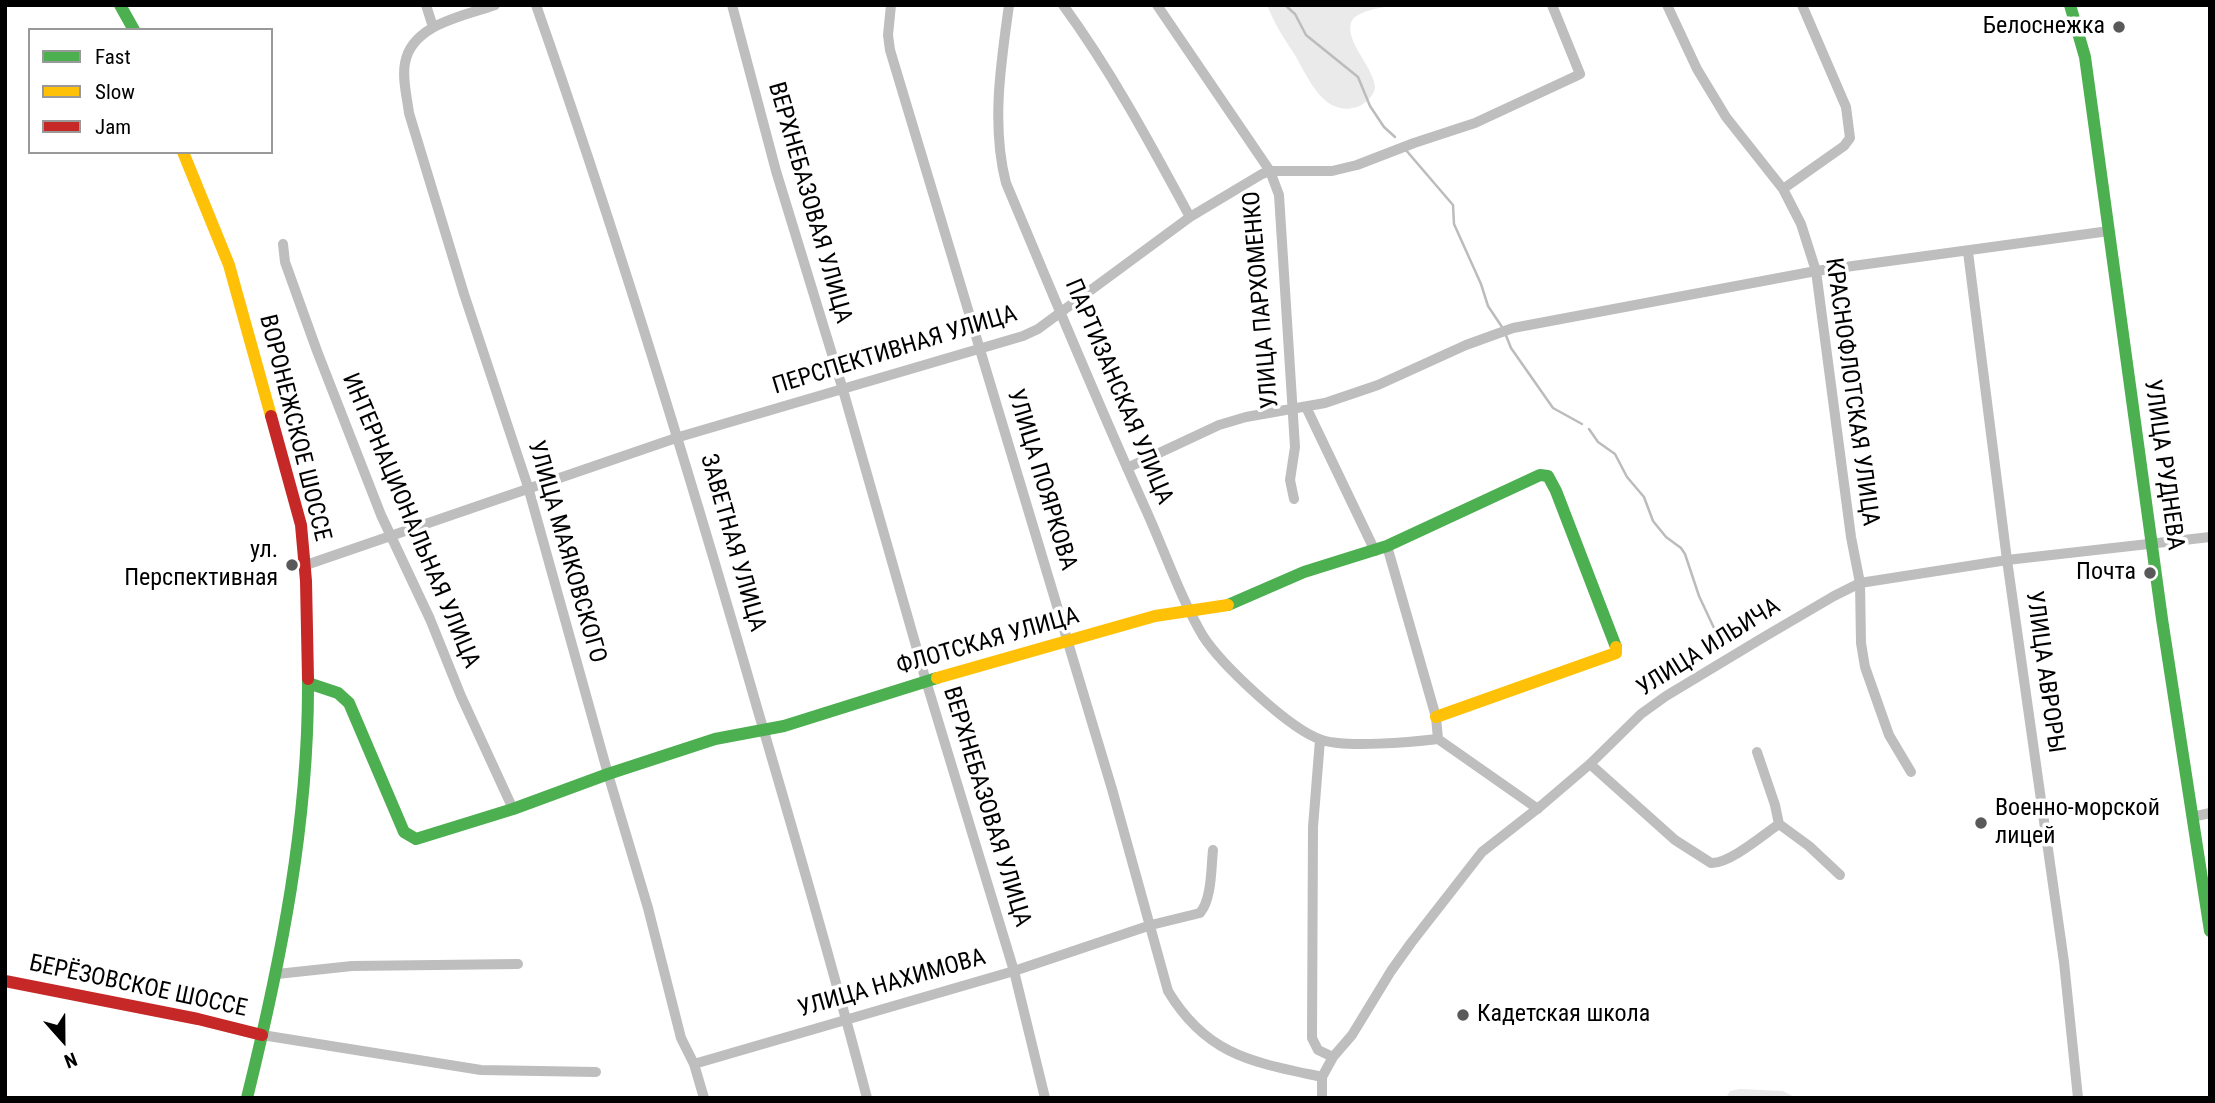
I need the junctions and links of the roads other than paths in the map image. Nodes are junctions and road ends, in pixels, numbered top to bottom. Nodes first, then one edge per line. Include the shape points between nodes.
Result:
1 (120, 5) edge
2 (426, 5) edge
3 (495, 5) edge
4 (536, 5) edge
5 (732, 5) edge
6 (891, 5) edge
7 (1009, 5) edge
8 (1063, 5) edge
9 (1157, 5) edge
10 (1552, 5) edge
11 (1667, 5) edge
12 (1802, 5) edge
13 (2070, 5) edge
14 (433, 27) junction
15 (133, 28) edge
16 (184, 154) edge
17 (1270, 171) junction
18 (1783, 189) junction
19 (1190, 217) junction
20 (2109, 231) junction
21 (283, 244) dead end
22 (1968, 252) junction
23 (1816, 271) junction
24 (1061, 312) junction
25 (979, 350) junction
26 (843, 390) junction
27 (1306, 407) junction
28 (1292, 408) junction
29 (679, 437) junction
30 (1127, 468) junction
31 (527, 487) junction
32 (1294, 499) dead end
33 (391, 536) junction
34 (2210, 537) edge
35 (2153, 545) junction
36 (1381, 549) junction
37 (2007, 560) junction
38 (306, 565) junction
39 (1860, 583) junction
40 (1189, 610) junction
41 (1068, 640) junction
42 (926, 681) junction
43 (308, 683) junction
44 (1436, 717) junction
45 (764, 729) junction
46 (1438, 739) junction
47 (1320, 740) junction
48 (1757, 752) dead end
49 (1590, 764) junction
50 (1911, 772) dead end
51 (608, 774) junction
52 (513, 809) junction
53 (1538, 809) junction
54 (2210, 813) edge
55 (2192, 817) junction
56 (1779, 824) junction
57 (1213, 850) dead end
58 (1840, 876) dead end
59 (1151, 925) junction
60 (2210, 931) edge
61 (518, 964) dead end
62 (1014, 971) junction
63 (277, 974) junction
64 (5, 981) edge
65 (847, 1020) junction
66 (262, 1035) junction
67 (1333, 1057) junction
68 (695, 1064) junction
69 (596, 1072) dead end
70 (1322, 1077) junction
71 (247, 1098) edge
72 (704, 1098) edge
73 (867, 1098) edge
74 (1045, 1098) edge
75 (1322, 1098) edge
76 (2078, 1098) edge

1 - 15 street
2 - 14 street
3 - 14 street
4 - 29 street, ЗАВЕТНАЯ УЛИЦА
5 - 26 street, ВЕРХНЕБАЗОВАЯ УЛИЦА via 776,171
6 - 25 street, УЛИЦА ПОЯРКОВА via 890,50
7 - 24 street, ПАРТИЗАНСКАЯ УЛИЦА via 999,86 1003,172
8 - 19 street via 1145,135
9 - 17 street, УЛИЦА ПАРХОМЕНКО
10 - 17 street, ПЕРСПЕКТИВНАЯ УЛИЦА via 1580,74 1475,123 1357,165 1332,171
11 - 18 street, КРАСНОФЛОТСКАЯ УЛИЦА via 1726,117
12 - 18 street via 1846,107 1850,138
13 - 20 street, УЛИЦА РУДНЕВА via 2085,57
14 - 31 street, УЛИЦА МАЯКОВСКОГО via 405,61 409,113
16 - 38 street, ВОРОНЕЖСКОЕ ШОССЕ via 229,265 302,525
17 - 19 street, ПЕРСПЕКТИВНАЯ УЛИЦА
17 - 28 street, УЛИЦА ПАРХОМЕНКО via 1279,194
18 - 23 street, КРАСНОФЛОТСКАЯ УЛИЦА via 1801,223
19 - 24 street, ПЕРСПЕКТИВНАЯ УЛИЦА
20 - 22 street
20 - 35 street, УЛИЦА РУДНЕВА
21 - 33 street, ИНТЕРНАЦИОНАЛЬНАЯ УЛИЦА via 285,262 331,391
22 - 23 street
22 - 37 street, УЛИЦА АВРОРЫ
23 - 27 street via 1513,328 1378,385
23 - 39 street, КРАСНОФЛОТСКАЯ УЛИЦА
24 - 25 street, ПЕРСПЕКТИВНАЯ УЛИЦА via 1038,329
24 - 30 street, ПАРТИЗАНСКАЯ УЛИЦА
25 - 26 street, ПЕРСПЕКТИВНАЯ УЛИЦА
25 - 41 street, УЛИЦА ПОЯРКОВА
26 - 29 street, ПЕРСПЕКТИВНАЯ УЛИЦА
26 - 42 street, ВЕРХНЕБАЗОВАЯ УЛИЦА
27 - 28 street
27 - 36 street, УЛИЦА ПАРХОМЕНКО
28 - 30 street via 1219,425
28 - 32 street, УЛИЦА ПАРХОМЕНКО via 1295,447 1290,480
29 - 31 street, ПЕРСПЕКТИВНАЯ УЛИЦА
29 - 45 street, ЗАВЕТНАЯ УЛИЦА
30 - 40 street, ПАРТИЗАНСКАЯ УЛИЦА
31 - 33 street, ПЕРСПЕКТИВНАЯ УЛИЦА
31 - 51 street, УЛИЦА МАЯКОВСКОГО
33 - 38 street, ПЕРСПЕКТИВНАЯ УЛИЦА
33 - 52 street, ИНТЕРНАЦИОНАЛЬНАЯ УЛИЦА
34 - 35 street, УЛИЦА ИЛЬИЧА
35 - 37 street, УЛИЦА ИЛЬИЧА
35 - 55 street, УЛИЦА РУДНЕВА
36 - 40 street, ФЛОТСКАЯ УЛИЦА via 1304,572 1228,606
36 - 44 street, УЛИЦА ПАРХОМЕНКО
36 - 44 street, ФЛОТСКАЯ УЛИЦА via 1540,475 1548,476 1616,646 1616,653
37 - 39 street, УЛИЦА ИЛЬИЧА
37 - 76 street, УЛИЦА АВРОРЫ via 2064,962
38 - 43 street, ВОРОНЕЖСКОЕ ШОССЕ
39 - 49 street, УЛИЦА ИЛЬИЧА via 1667,696 1641,714
39 - 50 street, КРАСНОФЛОТСКАЯ УЛИЦА via 1865,667 1880,715
40 - 41 street, ФЛОТСКАЯ УЛИЦА
40 - 47 street, ПАРТИЗАНСКАЯ УЛИЦА via 1204,638 1242,681
41 - 42 street, ФЛОТСКАЯ УЛИЦА
41 - 59 street, УЛИЦА ПОЯРКОВА
42 - 45 street, ФЛОТСКАЯ УЛИЦА
42 - 62 street, ВЕРХНЕБАЗОВАЯ УЛИЦА
43 - 52 street, ФЛОТСКАЯ УЛИЦА via 338,693 349,703 404,832 416,839
43 - 63 street, ВОРОНЕЖСКОЕ ШОССЕ via 305,781
44 - 46 street, УЛИЦА ПАРХОМЕНКО
45 - 51 street, ФЛОТСКАЯ УЛИЦА via 715,739
45 - 65 street, ЗАВЕТНАЯ УЛИЦА
46 - 47 street via 1403,743
46 - 53 street
47 - 67 street via 1313,827 1311,1038 1318,1050
48 - 56 street
49 - 53 street, УЛИЦА ИЛЬИЧА
49 - 56 street via 1675,840 1711,863 1728,859
51 - 52 street, ФЛОТСКАЯ УЛИЦА
51 - 68 street, УЛИЦА МАЯКОВСКОГО via 681,1038
53 - 67 street, УЛИЦА ИЛЬИЧА via 1465,871
54 - 55 street
55 - 60 street, УЛИЦА РУДНЕВА
56 - 58 street
57 - 59 street, УЛИЦА НАХИМОВА via 1204,908
59 - 62 street, УЛИЦА НАХИМОВА
59 - 70 street, УЛИЦА ПОЯРКОВА via 1168,991 1196,1028 1247,1059
61 - 63 street via 352,965
62 - 65 street, УЛИЦА НАХИМОВА
62 - 74 street, ВЕРХНЕБАЗОВАЯ УЛИЦА
63 - 66 street, ВОРОНЕЖСКОЕ ШОССЕ
64 - 66 street, БЕРЁЗОВСКОЕ ШОССЕ
65 - 68 street, УЛИЦА НАХИМОВА
65 - 73 street, ЗАВЕТНАЯ УЛИЦА
66 - 69 street via 481,1070
66 - 71 street, ВОРОНЕЖСКОЕ ШОССЕ
67 - 70 street
68 - 72 street, УЛИЦА МАЯКОВСКОГО
70 - 75 street

